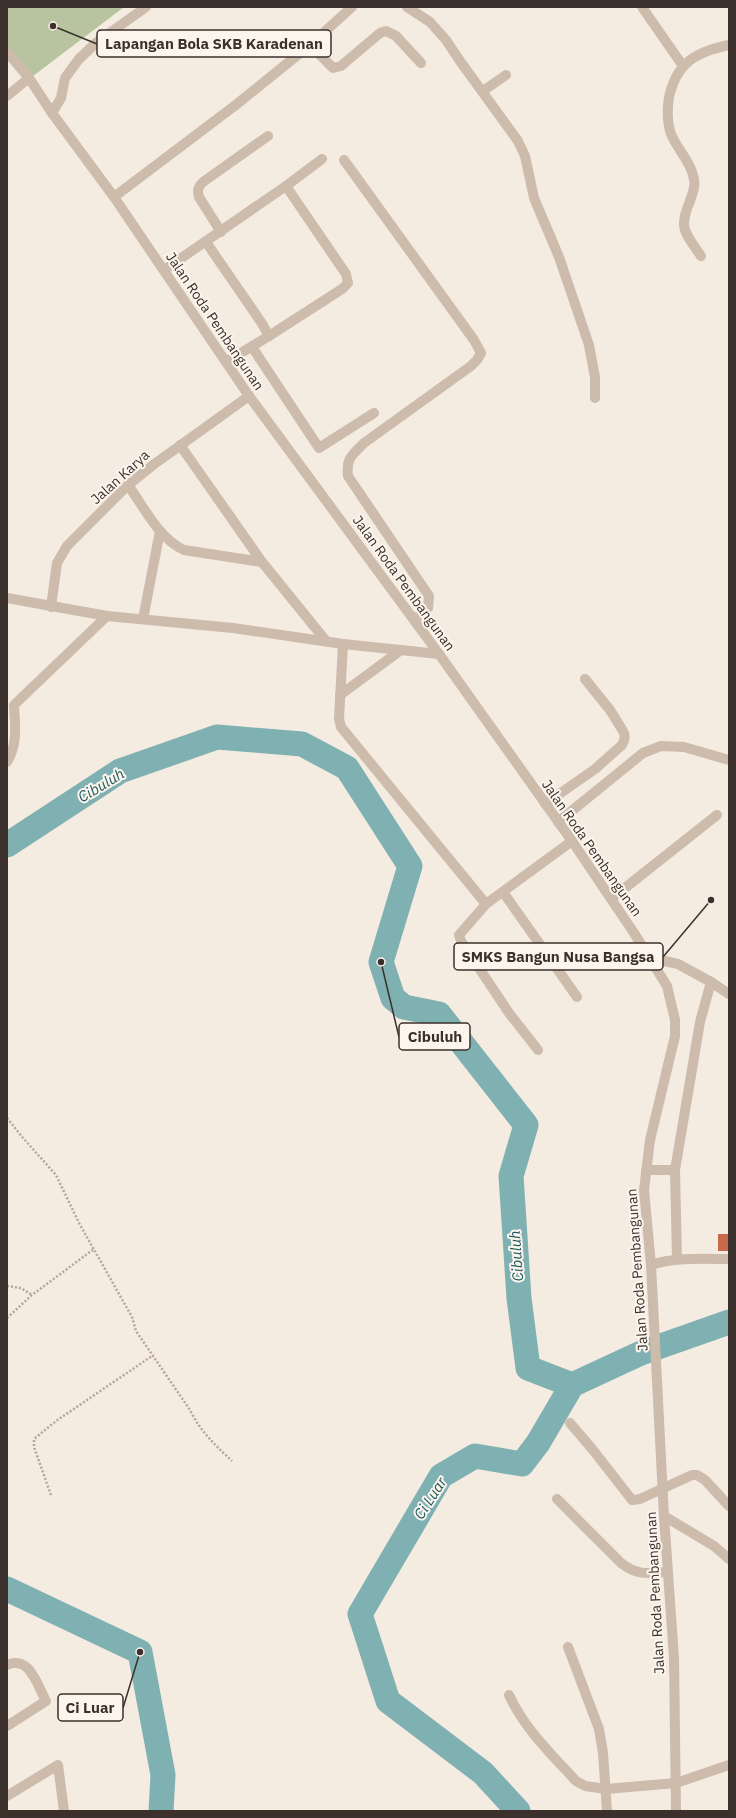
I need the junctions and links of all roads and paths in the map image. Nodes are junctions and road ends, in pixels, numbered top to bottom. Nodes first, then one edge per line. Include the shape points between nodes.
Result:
1 (146, 7) edge
2 (352, 7) edge
3 (407, 7) edge
4 (642, 7) edge
5 (310, 45) junction
6 (729, 45) edge
7 (7, 52) edge
8 (421, 63) dead end
9 (683, 66) junction
10 (506, 75) dead end
11 (29, 78) junction
12 (483, 91) junction
13 (7, 96) edge
14 (52, 113) junction
15 (268, 136) dead end
16 (322, 159) dead end
17 (344, 160) dead end
18 (286, 186) junction
19 (114, 197) junction
20 (221, 232) junction
21 (206, 242) junction
22 (701, 256) dead end
23 (164, 270) junction
24 (269, 336) junction
25 (252, 348) junction
26 (226, 362) junction
27 (249, 396) junction
28 (595, 398) dead end
29 (374, 413) dead end
30 (180, 445) junction
31 (128, 485) junction
32 (160, 531) junction
33 (262, 562) junction
34 (7, 598) edge
35 (51, 607) junction
36 (107, 616) junction
37 (143, 619) junction
38 (414, 620) junction
39 (326, 641) junction
40 (343, 644) junction
41 (401, 650) junction
42 (439, 654) junction
43 (585, 679) dead end
44 (340, 695) junction
45 (10, 708) edge
46 (729, 760) edge
47 (7, 762) edge
48 (544, 804) junction
49 (717, 815) dead end
50 (558, 822) junction
51 (572, 841) junction
52 (503, 892) junction
53 (611, 899) junction
54 (486, 904) junction
55 (651, 958) junction
56 (711, 982) junction
57 (729, 994) edge
58 (577, 997) dead end
59 (538, 1050) dead end
60 (7, 1118) edge
61 (646, 1170) junction
62 (675, 1170) junction
63 (94, 1249) junction
64 (677, 1259) junction
65 (729, 1259) edge
66 (651, 1265) junction
67 (7, 1286) edge
68 (32, 1295) junction
69 (7, 1318) edge
70 (152, 1356) junction
71 (570, 1424) dead end
72 (232, 1461) dead end
73 (664, 1490) junction
74 (51, 1495) dead end
75 (557, 1499) dead end
76 (729, 1506) edge
77 (664, 1516) junction
78 (729, 1559) edge
79 (668, 1572) junction
80 (568, 1647) dead end
81 (7, 1665) edge
82 (509, 1695) dead end
83 (7, 1726) edge
84 (729, 1765) edge
85 (676, 1783) junction
86 (606, 1789) junction
87 (7, 1796) edge
88 (64, 1811) edge
89 (607, 1811) edge
90 (676, 1811) edge

1 - 14 street via 97,42 79,59 65,78 61,98
2 - 5 street
3 - 12 street via 430,22
4 - 9 street
5 - 8 street via 333,68 341,66 380,33 386,31 396,36
5 - 19 street
6 - 9 street via 707,50
7 - 11 street, Jalan Roda Pembangunan
9 - 22 street via 675,77 668,117 674,140 694,180 694,190 684,215 683,226
10 - 12 street
11 - 13 street
11 - 14 street, Jalan Roda Pembangunan
12 - 28 street via 518,141 525,156 534,198 559,257 589,345 595,377
14 - 19 street, Jalan Roda Pembangunan
15 - 20 street via 199,187 199,197
16 - 18 street
17 - 38 street via 474,340 480,353 471,366 364,443 351,455 347,465 348,476 429,596 428,608
18 - 20 street
18 - 24 street via 346,274 348,283
19 - 23 street, Jalan Roda Pembangunan
20 - 21 street
21 - 23 street
21 - 24 street
23 - 26 street, Jalan Roda Pembangunan
24 - 25 street
25 - 26 street
25 - 29 street via 319,448
26 - 27 street, Jalan Roda Pembangunan
27 - 30 street, Jalan Karya
27 - 38 street, Jalan Roda Pembangunan
30 - 31 street, Jalan Karya
30 - 33 street
31 - 32 street
31 - 35 street, Jalan Karya via 60,556
32 - 33 street via 184,550
32 - 37 street
33 - 39 street
34 - 35 street
35 - 36 street
36 - 37 street
36 - 45 street
37 - 39 street
38 - 42 street, Jalan Roda Pembangunan
39 - 40 street
40 - 41 street
40 - 44 street
41 - 42 street
41 - 44 street
42 - 48 street, Jalan Roda Pembangunan
43 - 48 street via 610,710 623,731 625,741 594,768
44 - 54 street via 341,727
45 - 47 street via 15,741
46 - 50 street via 684,747 661,746 643,753
48 - 50 street, Jalan Roda Pembangunan
49 - 53 street
50 - 51 street, Jalan Roda Pembangunan
51 - 52 street
51 - 53 street, Jalan Roda Pembangunan
52 - 54 street
52 - 58 street
53 - 55 street, Jalan Roda Pembangunan
54 - 59 street via 461,931 459,938 509,1013
55 - 56 street via 678,964
55 - 61 street, Jalan Roda Pembangunan via 667,986 675,1020 675,1036 650,1140
56 - 57 street
56 - 62 street via 700,1022
60 - 63 path via 56,1175
61 - 62 street
61 - 66 street, Jalan Roda Pembangunan via 645,1204
62 - 64 street
63 - 68 path
63 - 70 path via 132,1317 136,1331
64 - 65 street
64 - 66 street
66 - 73 street, Jalan Roda Pembangunan
67 - 68 path via 21,1288
68 - 69 path
70 - 72 path via 196,1424
70 - 74 path via 56,1421 34,1439 34,1448
71 - 73 street via 632,1500
73 - 76 street via 692,1475 697,1475
73 - 77 street, Jalan Roda Pembangunan
75 - 79 street via 631,1570 641,1573
77 - 78 street via 714,1546
77 - 79 street, Jalan Roda Pembangunan
79 - 85 street, Jalan Roda Pembangunan via 674,1658
80 - 86 street via 599,1729
81 - 83 street via 15,1662 28,1667 46,1701
82 - 86 street via 525,1723 576,1781 585,1786
84 - 85 street
85 - 86 street
85 - 90 street, Jalan Roda Pembangunan
86 - 89 street
87 - 88 street via 58,1765

